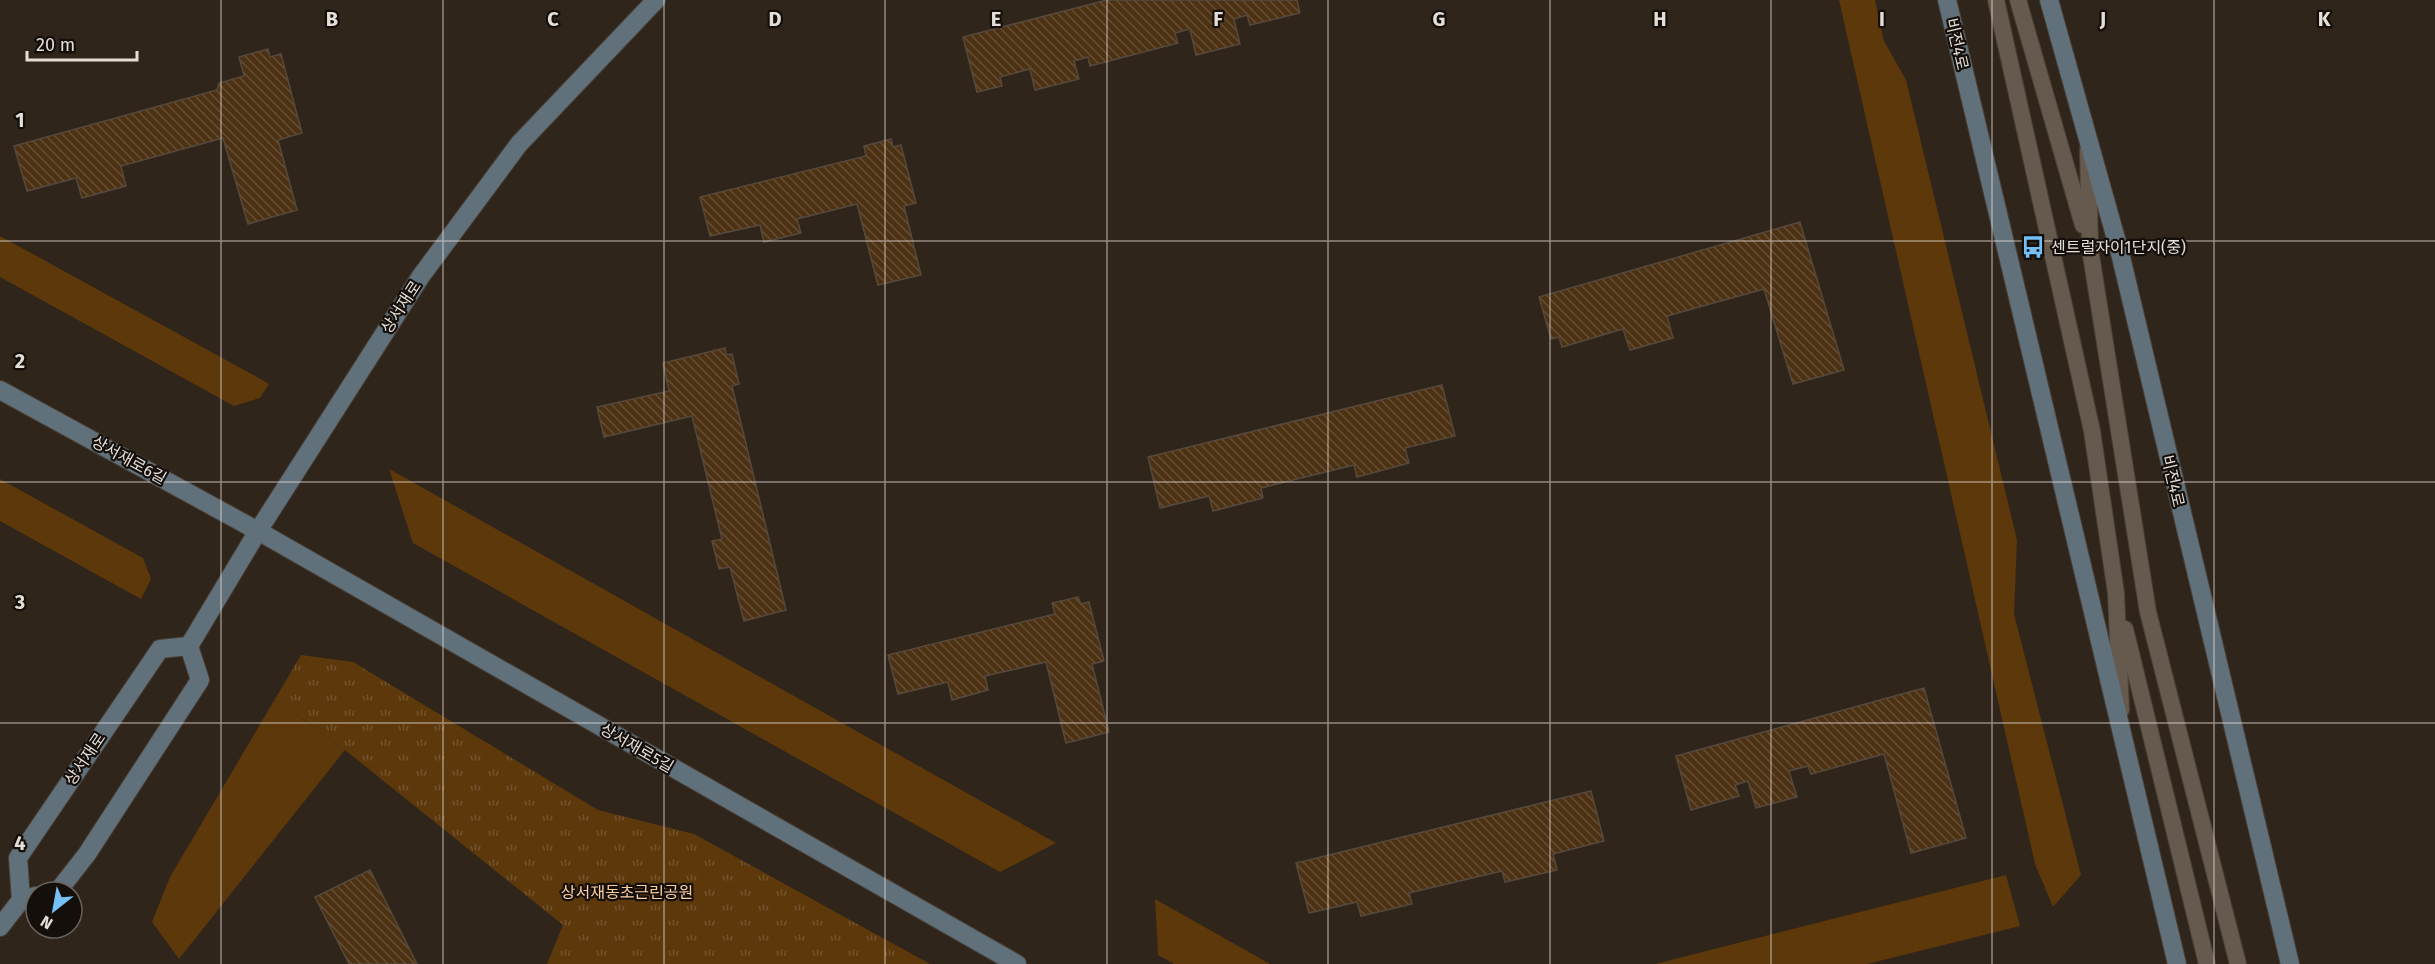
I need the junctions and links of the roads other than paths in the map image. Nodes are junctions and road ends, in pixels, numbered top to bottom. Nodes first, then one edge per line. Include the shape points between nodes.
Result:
1 (656, 0) edge
2 (1947, 0) edge
3 (1996, 0) edge
4 (2018, 0) edge
5 (2049, 0) edge
6 (2087, 142) junction
7 (2090, 249) junction
8 (0, 390) edge
9 (258, 531) junction
10 (2116, 593) junction
11 (189, 646) junction
12 (2122, 737) junction
13 (67, 880) edge
14 (24, 882) edge
15 (24, 902) edge
16 (0, 927) edge
17 (1017, 964) edge
18 (2177, 964) edge
19 (2207, 964) edge
20 (2238, 964) edge
21 (2290, 964) edge

1 - 9 street, 상서재로 via 519,144 421,276
2 - 12 street, 비전4로
3 - 10 lane via 2092,431
4 - 7 lane
5 - 6 street, 비전4로
6 - 7 lane
6 - 21 street, 비전4로 via 2120,254
7 - 20 lane via 2148,612
8 - 9 street, 상서재로6길
9 - 11 street, 상서재로
9 - 17 street, 상서재로5길
10 - 12 lane
10 - 19 lane
11 - 13 street via 200,680
11 - 14 street, 상서재로 via 160,649 18,858
12 - 18 street, 비전4로
15 - 16 street, 상서재로

